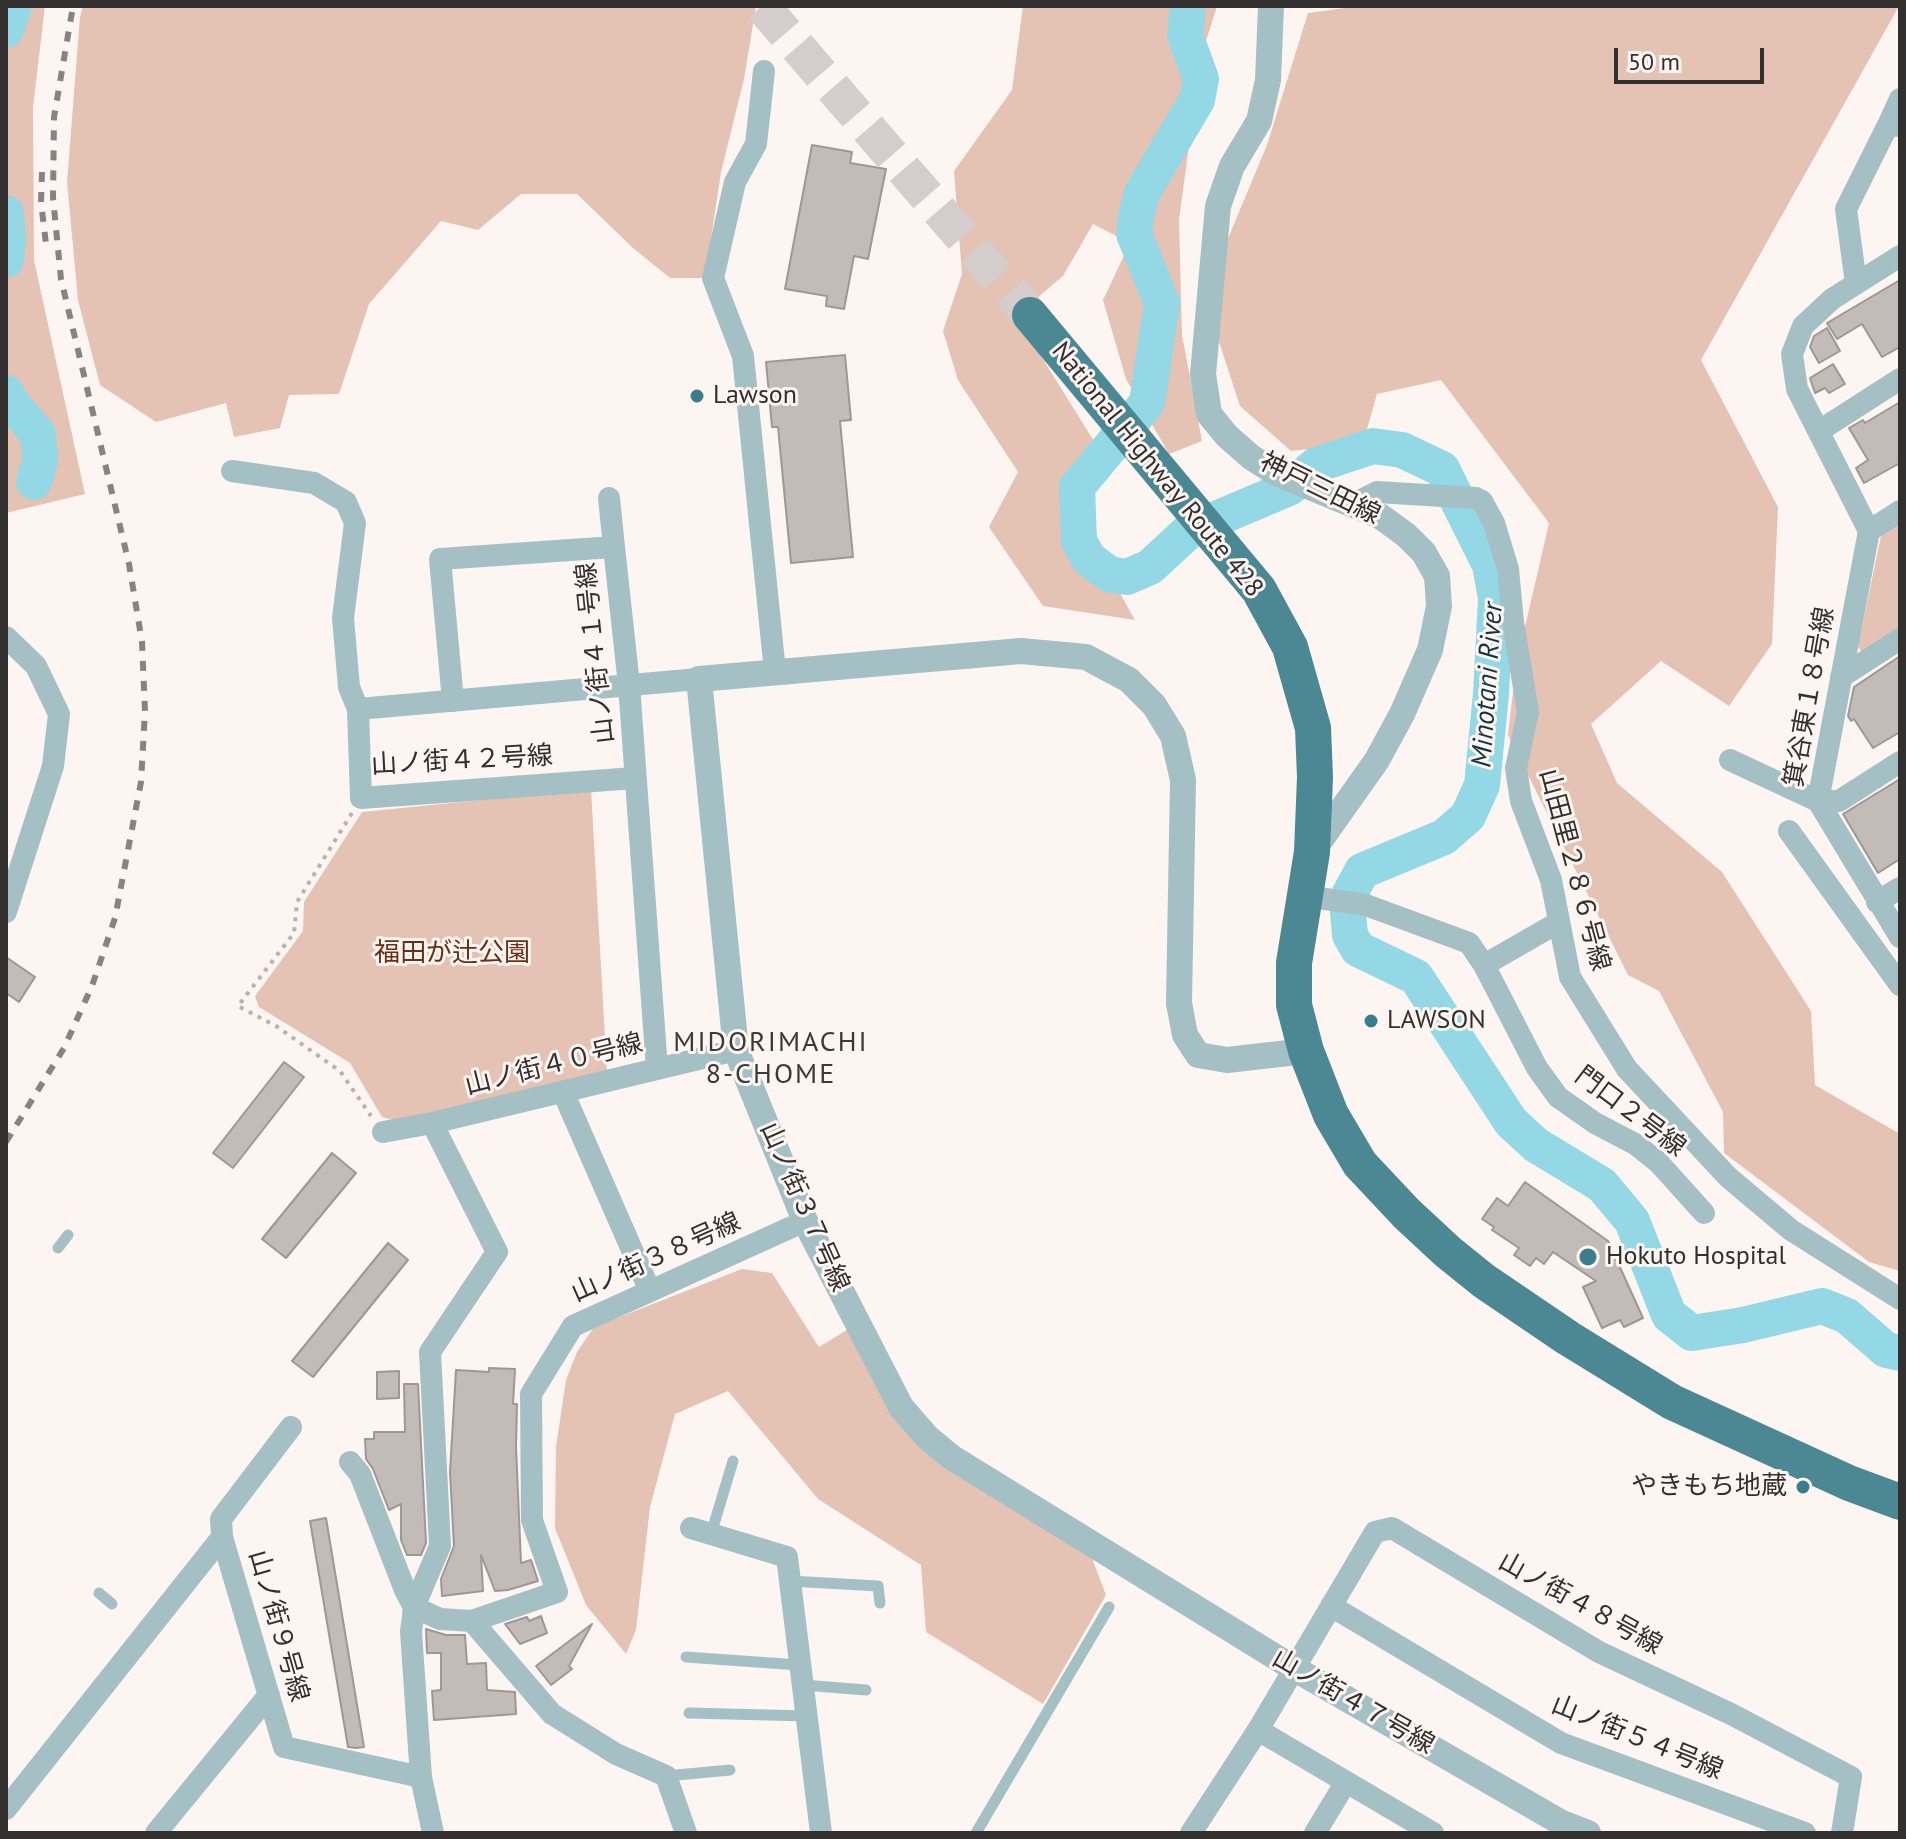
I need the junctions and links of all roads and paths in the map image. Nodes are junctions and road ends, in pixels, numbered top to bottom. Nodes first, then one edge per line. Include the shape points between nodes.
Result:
1 (1271, 6) edge
2 (764, 71) dead end
3 (1900, 99) edge
4 (1894, 125) edge
5 (1900, 256) edge
6 (1856, 284) junction
7 (1030, 315) tunnel mouth
8 (1900, 379) edge
9 (1819, 431) junction
10 (232, 471) dead end
11 (609, 498) dead end
12 (1353, 504) junction
13 (1900, 511) edge
14 (1869, 531) junction
15 (614, 547) junction
16 (6, 637) edge
17 (1900, 639) edge
18 (775, 672) junction
19 (1841, 677) junction
20 (699, 679) junction
21 (629, 685) junction
22 (453, 701) junction
23 (358, 709) junction
24 (1730, 760) dead end
25 (1900, 762) edge
26 (635, 778) junction
27 (361, 798) junction
28 (1818, 801) junction
29 (1789, 831) dead end
30 (1312, 852) junction
31 (1900, 888) edge
32 (1317, 898) junction
33 (1877, 902) junction
34 (8, 905) edge
35 (1559, 922) junction
36 (1900, 937) edge
37 (1484, 965) junction
38 (1900, 985) edge
39 (736, 1050) junction
40 (1306, 1051) junction
41 (657, 1069) junction
42 (563, 1092) junction
43 (432, 1123) junction
44 (383, 1132) joint
45 (1704, 1213) dead end
46 (805, 1221) junction
47 (68, 1235) dead end
48 (58, 1248) dead end
49 (650, 1291) junction
50 (1900, 1299) edge
51 (291, 1427) dead end
52 (733, 1461) dead end
53 (350, 1462) dead end
54 (1900, 1502) edge
55 (701, 1531) joint
56 (222, 1537) junction
57 (1124, 1563) joint
58 (790, 1581) junction
59 (99, 1593) dead end
60 (880, 1603) dead end
61 (112, 1604) dead end
62 (1331, 1606) junction
63 (414, 1607) junction
64 (1109, 1607) dead end
65 (472, 1621) junction
66 (686, 1657) dead end
67 (1295, 1669) junction
68 (801, 1675) junction
69 (866, 1690) dead end
70 (269, 1695) junction
71 (689, 1713) dead end
72 (806, 1716) junction
73 (1258, 1730) junction
74 (730, 1770) dead end
75 (666, 1776) junction
76 (421, 1777) junction
77 (1346, 1782) junction
78 (6, 1809) edge
79 (168, 1827) edge
80 (1557, 1828) edge
81 (433, 1833) edge
82 (686, 1833) edge
83 (821, 1833) edge
84 (976, 1833) edge
85 (1191, 1833) edge
86 (1315, 1833) edge
87 (1433, 1833) edge
88 (1588, 1833) edge
89 (1805, 1833) edge
90 (1842, 1833) edge

1 - 12 street, 神戸三田線 via 1268,80 1259,121 1232,166 1218,206 1203,374 1209,414 1227,436 1276,473
2 - 18 street via 756,144 735,182 713,278 743,356
3 - 4 street
4 - 6 street via 1846,209
5 - 6 street
6 - 9 street via 1803,326 1792,354 1797,389
7 - 30 highway, National Highway Route 428 via 1259,590 1290,647 1313,728
8 - 9 street
9 - 14 street
10 - 23 street, 山ノ街４２号線 via 314,483 346,502 355,523 343,618 349,687
11 - 15 street
12 - 30 street, 神戸三田線 via 1380,516 1424,553 1437,576 1439,606 1430,650 1402,714 1377,760
12 - 35 street, 山田里２８６号線 via 1377,492 1476,498 1494,523 1508,569 1528,712 1516,768 1521,801 1551,880
13 - 14 street
14 - 19 street, 箕谷東１８号線
15 - 21 street, 山ノ街４１号線
15 - 22 street, 山ノ街４１号線 via 440,559
16 - 34 street via 36,666 59,714 53,766
17 - 19 street
18 - 20 street
18 - 40 street via 1021,651 1086,657 1129,680 1154,705 1173,736 1183,780 1179,1003 1185,1035 1198,1055 1227,1060
19 - 28 street, 箕谷東１８号線
20 - 21 street
20 - 39 street, 山ノ街３７号線
21 - 22 street
21 - 26 street, 山ノ街４１号線
22 - 23 street
23 - 27 street, 山ノ街４２号線
24 - 28 street
25 - 28 street via 1839,801
26 - 27 street, 山ノ街４２号線
26 - 41 street, 山ノ街４１号線
27 - 44 path via 297,902 294,933 238,1006 340,1071
28 - 33 street, 箕谷東１８号線
29 - 38 street
30 - 32 highway, National Highway Route 428
31 - 33 street
32 - 37 street, 門口２号線 via 1366,905 1469,943
32 - 40 highway, National Highway Route 428 via 1294,963 1294,1005
33 - 36 street, 箕谷東１８号線
35 - 37 street
35 - 50 street, 山田里２８６号線 via 1570,977 1627,1069 1654,1099 1734,1183 1791,1230
37 - 45 street, 門口２号線 via 1537,1068 1558,1097 1658,1162
39 - 41 street, 山ノ街４０号線
39 - 46 street, 山ノ街３７号線
40 - 54 highway, National Highway Route 428 via 1331,1115 1360,1164 1407,1214 1484,1281 1672,1402
41 - 42 street, 山ノ街４０号線
42 - 43 street, 山ノ街４０号線
42 - 49 street
43 - 44 street, 山ノ街４０号線
43 - 63 street via 497,1252 430,1352 440,1546
46 - 49 street, 山ノ街３８号線
46 - 57 street, 山ノ街３７号線 via 901,1407 927,1437
47 - 48 lane
49 - 65 street, 山ノ街３８号線 via 573,1326 531,1394 532,1520 557,1592
51 - 56 street via 221,1519
52 - 55 lane
53 - 63 street via 360,1474
55 - 58 street via 787,1557
56 - 70 street, 山ノ街９号線
56 - 78 street, 山ノ街９号線
57 - 67 street, 山ノ街４７号線
58 - 60 lane via 878,1586
58 - 68 street
59 - 61 lane
62 - 67 street, 山ノ街４８号線
62 - 89 street, 山ノ街５４号線 via 1561,1743
62 - 90 street, 山ノ街４８号線 via 1375,1532 1392,1528 1599,1652 1851,1777
63 - 65 street, 山ノ街３８号線 via 440,1619
63 - 76 street via 411,1632
64 - 84 lane
65 - 75 street via 552,1714 616,1754
66 - 68 lane
67 - 73 street, 山ノ街４８号線
67 - 80 street, 山ノ街４７号線
68 - 69 lane
68 - 72 street
70 - 76 street, 山ノ街９号線 via 284,1747
70 - 79 street
71 - 72 lane
72 - 83 street
73 - 77 street
73 - 85 street, 山ノ街４８号線
74 - 75 lane
75 - 82 street
76 - 81 street
77 - 86 street
77 - 87 street
80 - 88 street, 山ノ街４７号線

